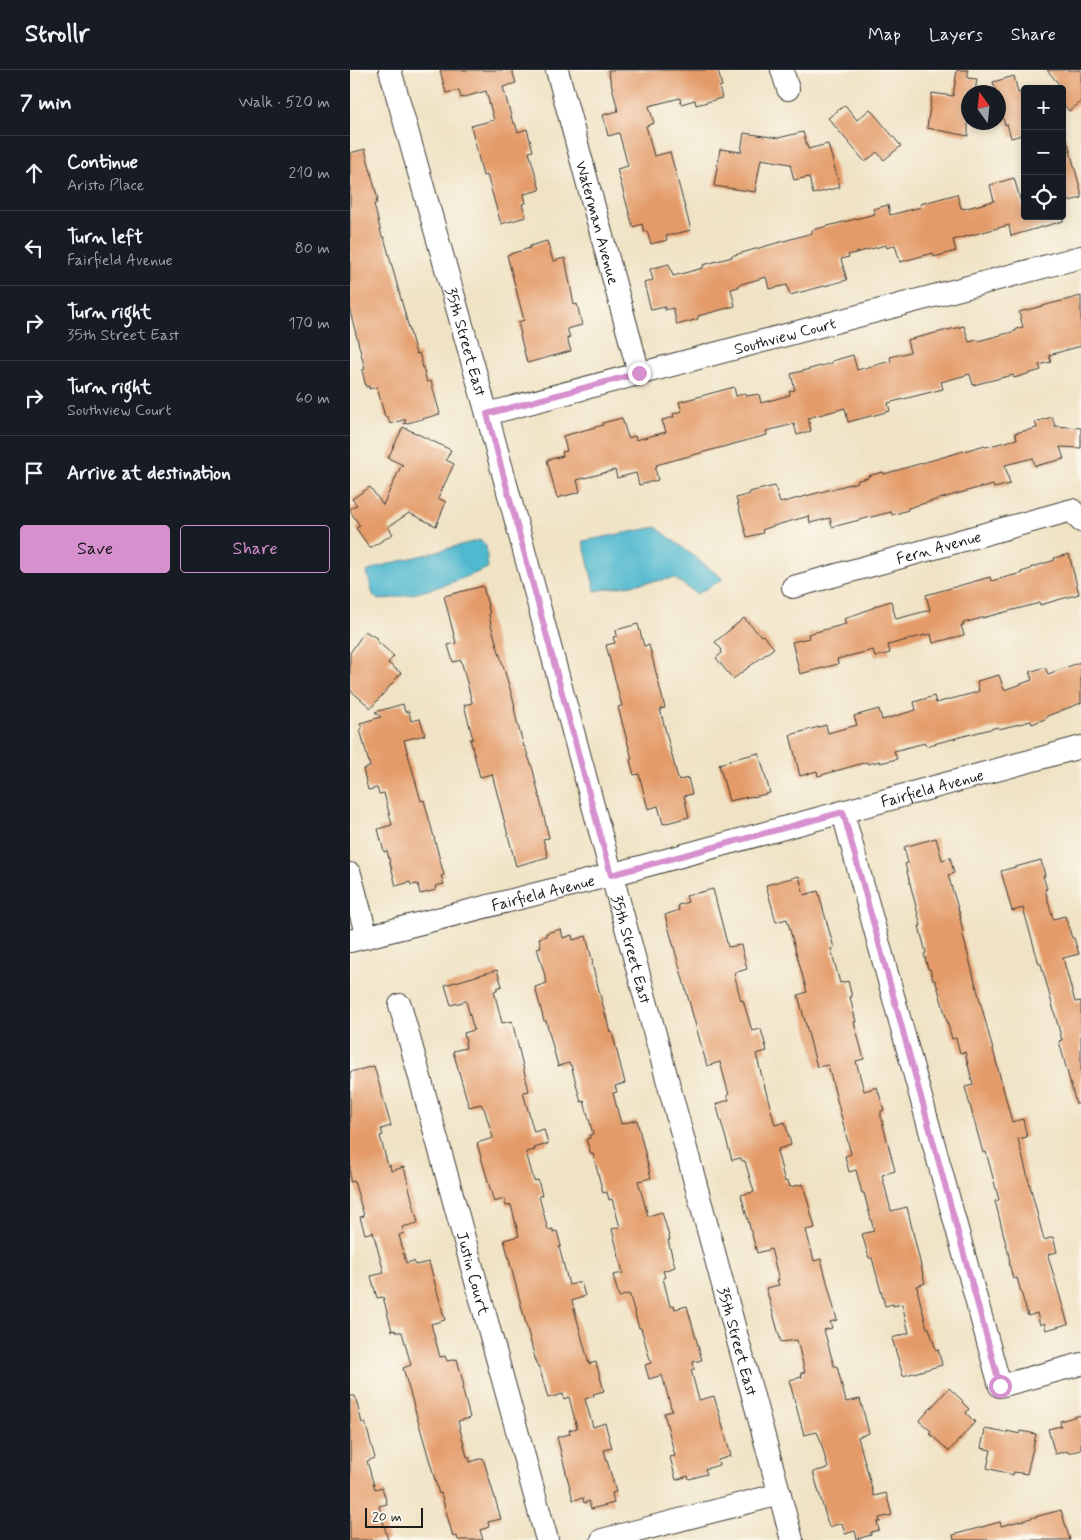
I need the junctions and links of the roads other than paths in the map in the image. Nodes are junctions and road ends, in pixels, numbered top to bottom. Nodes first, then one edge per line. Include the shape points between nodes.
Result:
1 (390, 70) edge
2 (557, 70) edge
3 (1081, 257) edge
4 (639, 373) junction
5 (487, 414) junction
6 (1081, 521) edge
7 (793, 587) dead end
8 (1081, 747) edge
9 (843, 812) junction
10 (350, 874) edge
11 (611, 875) junction
12 (358, 939) edge
13 (400, 1005) dead end
14 (1081, 1364) edge
15 (780, 1494) junction
16 (547, 1540) edge
17 (602, 1540) edge
18 (792, 1540) edge

1 - 5 street, 35th Street East
2 - 4 street, Waterman Avenue
3 - 4 street, Southview Court
4 - 5 street, Southview Court
5 - 11 street, 35th Street East
6 - 7 street, Fern Avenue via 1072,510
8 - 9 street, Fairfield Avenue
9 - 11 street, Fairfield Avenue
9 - 14 street via 1000,1386
10 - 12 street
11 - 12 street, Fairfield Avenue
11 - 15 street, 35th Street East
13 - 16 street, Justin Court
15 - 17 street
15 - 18 street, 35th Street East

